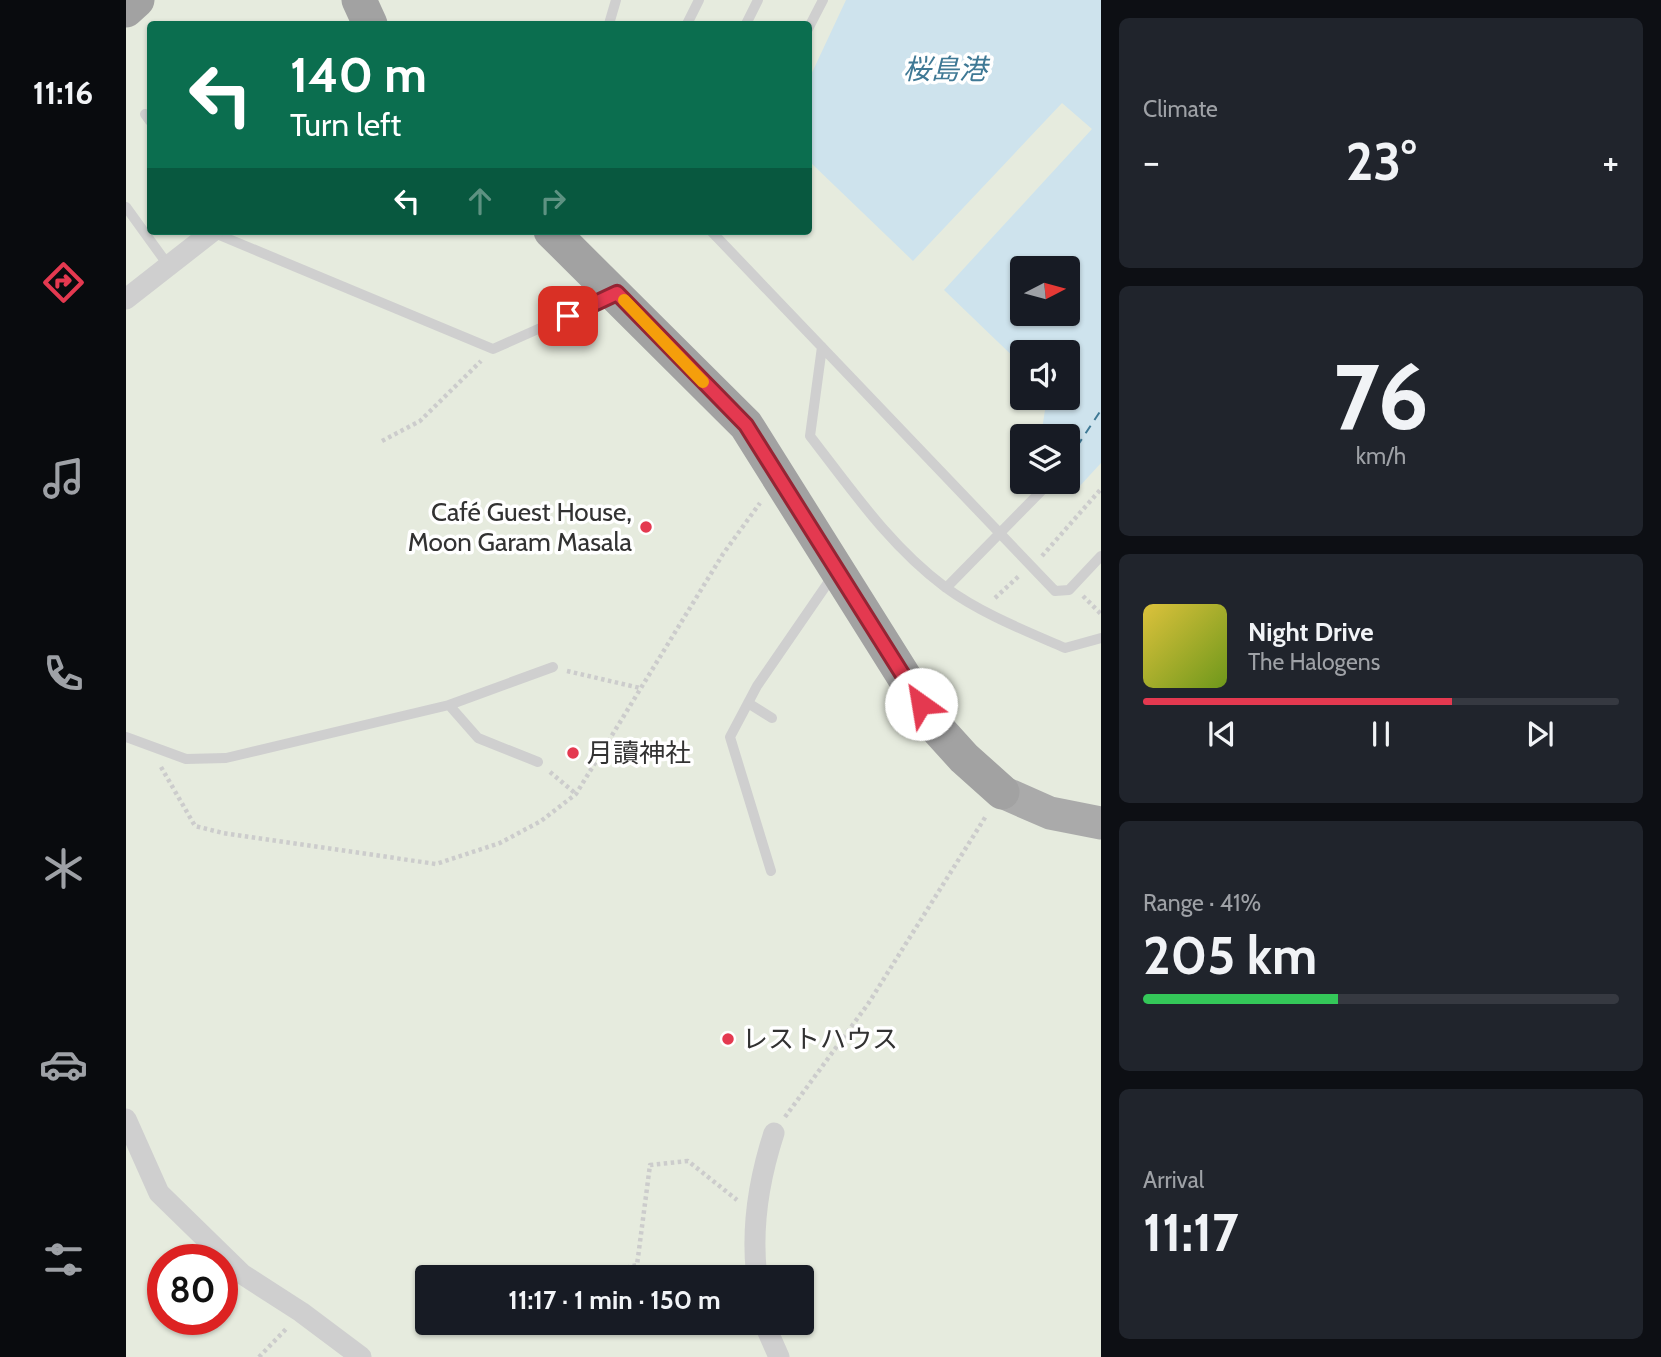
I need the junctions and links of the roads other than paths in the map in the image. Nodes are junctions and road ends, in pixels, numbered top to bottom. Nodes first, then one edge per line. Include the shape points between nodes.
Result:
1 (137, 0) edge
2 (359, 0) edge
3 (616, 0) edge
4 (699, 0) edge
5 (758, 0) edge
6 (823, 0) edge
7 (126, 10) edge
8 (369, 21) edge
9 (610, 21) edge
10 (688, 21) edge
11 (748, 21) edge
12 (812, 21) edge
13 (126, 207) edge
14 (130, 221) edge
15 (207, 235) edge
16 (222, 235) edge
17 (555, 235) edge
18 (714, 235) edge
19 (169, 265) junction
20 (617, 293) junction
21 (126, 299) edge
22 (822, 347) junction
23 (1038, 494) edge
24 (1101, 556) edge
25 (836, 570) junction
26 (946, 587) junction
27 (1101, 638) edge
28 (553, 667) road end
29 (748, 703) junction
30 (449, 705) junction
31 (772, 718) dead end
32 (126, 737) edge
33 (538, 762) road end
34 (1002, 792) joint
35 (1101, 823) edge
36 (771, 870) dead end
37 (126, 1119) edge
38 (774, 1133) road end
39 (756, 1265) edge
40 (769, 1335) edge
41 (361, 1357) edge
42 (779, 1357) edge

1 - 7 highway
2 - 8 highway
3 - 9 lane
4 - 10 lane
5 - 11 lane
6 - 12 lane
13 - 14 lane
14 - 19 lane
15 - 19 street
16 - 20 lane via 493,349
17 - 20 highway
18 - 22 lane
19 - 21 street
20 - 25 highway via 746,425
22 - 24 lane via 1055,591 1069,590
22 - 26 lane via 810,436 881,529
23 - 26 lane
25 - 29 lane
25 - 34 highway via 935,726
26 - 27 lane via 1065,649
28 - 30 lane
29 - 31 lane
29 - 36 lane via 730,737
30 - 32 lane via 226,758 186,759
30 - 33 lane via 478,738
34 - 35 main road via 1050,813
37 - 41 street via 159,1193 242,1274
38 - 39 street via 757,1216
40 - 42 street

